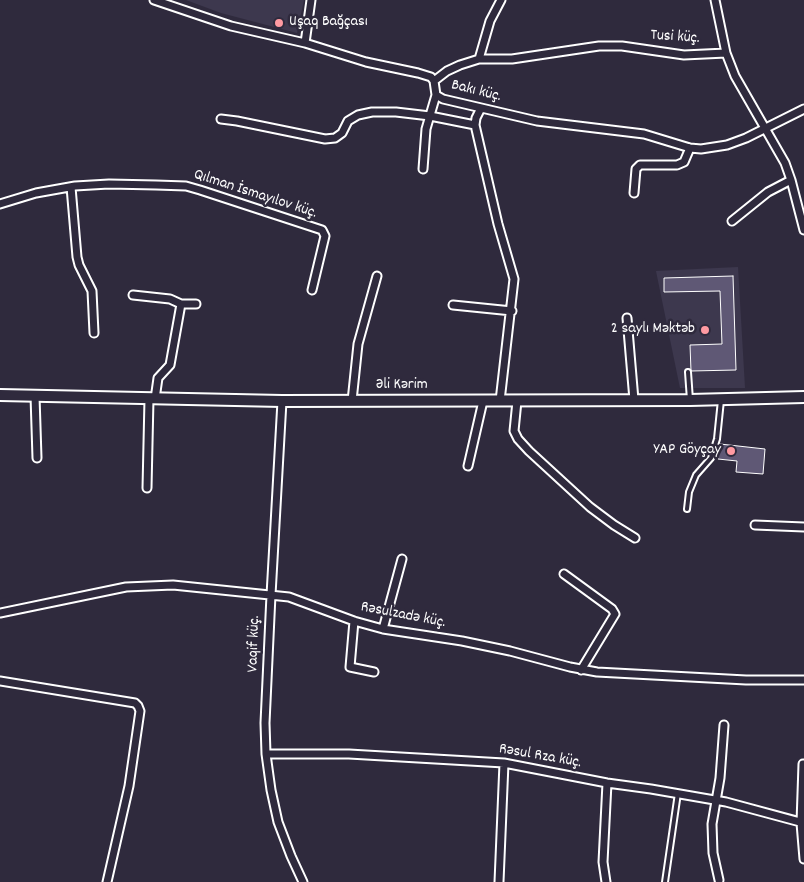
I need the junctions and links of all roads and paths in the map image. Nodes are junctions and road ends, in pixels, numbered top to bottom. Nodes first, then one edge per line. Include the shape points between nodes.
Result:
1 (154, 0) edge
2 (311, 0) edge
3 (501, 0) edge
4 (715, 0) edge
5 (305, 43) junction
6 (726, 53) junction
7 (479, 59) junction
8 (434, 81) junction
9 (436, 95) junction
10 (481, 108) junction
11 (804, 109) edge
12 (430, 116) junction
13 (221, 119) dead end
14 (475, 125) junction
15 (765, 129) junction
16 (690, 148) junction
17 (423, 169) dead end
18 (791, 180) junction
19 (71, 187) junction
20 (634, 194) dead end
21 (0, 204) edge
22 (732, 221) dead end
23 (804, 230) edge
24 (377, 276) dead end
25 (312, 290) dead end
26 (133, 295) dead end
27 (181, 304) junction
28 (196, 304) dead end
29 (452, 305) dead end
30 (512, 311) junction
31 (627, 318) dead end
32 (94, 333) dead end
33 (688, 372) dead end
34 (0, 395) edge
35 (35, 396) junction
36 (804, 398) edge
37 (152, 399) junction
38 (634, 400) junction
39 (690, 400) junction
40 (722, 400) junction
41 (282, 401) junction
42 (483, 401) junction
43 (500, 401) junction
44 (517, 401) junction
45 (352, 402) junction
46 (38, 458) dead end
47 (468, 466) dead end
48 (147, 488) dead end
49 (687, 509) dead end
50 (755, 525) dead end
51 (804, 527) edge
52 (635, 538) dead end
53 (402, 559) dead end
54 (564, 574) dead end
55 (270, 595) junction
56 (0, 612) edge
57 (354, 621) junction
58 (383, 629) junction
59 (581, 670) junction
60 (374, 672) dead end
61 (804, 680) edge
62 (0, 681) edge
63 (724, 725) dead end
64 (266, 754) junction
65 (504, 762) junction
66 (803, 764) edge
67 (607, 783) junction
68 (678, 793) junction
69 (715, 800) junction
70 (803, 823) edge
71 (804, 859) edge
72 (719, 880) dead end
73 (107, 882) edge
74 (303, 882) edge
75 (499, 882) edge
76 (606, 882) edge
77 (664, 882) edge

1 - 5 street, Bakı küç. via 231,26
2 - 5 street
3 - 7 street via 490,21
4 - 6 street
5 - 8 street, Bakı küç. via 366,62 418,73
6 - 7 street, Tusi küç. via 684,55 599,46 512,59
6 - 15 street
7 - 8 street, Tusi küç. via 460,65
8 - 9 street, Bakı küç.
9 - 10 street, Bakı küç.
9 - 12 street
10 - 14 street
10 - 16 street, Bakı küç. via 537,121 644,134
11 - 15 street, Bakı küç.
12 - 13 street via 396,112 358,115 348,121 342,133 325,139
12 - 14 street
12 - 17 street
14 - 30 street via 514,280
15 - 16 street, Bakı küç. via 727,145
15 - 18 street
16 - 20 street via 684,162 677,165 640,165 636,169
18 - 22 street via 768,192
18 - 23 street
19 - 21 street, Qılman İsmayılov küç.
19 - 25 street, Qılman İsmayılov küç. via 109,184 186,186 322,230 325,236
19 - 32 street via 77,257 92,291
24 - 45 street via 358,344
26 - 27 street via 170,299
27 - 28 street
27 - 37 street via 170,365 158,378
29 - 30 street
30 - 43 street
31 - 38 street
33 - 39 lane
34 - 35 main road, Əli Kərim
35 - 37 main road, Əli Kərim
35 - 46 street
36 - 40 main road, Əli Kərim
37 - 41 main road, Əli Kərim
37 - 48 street
38 - 39 main road, Əli Kərim
38 - 44 main road, Əli Kərim
39 - 40 main road, Əli Kərim
40 - 49 lane via 711,458 696,476 689,492
41 - 45 main road, Əli Kərim
41 - 55 street, Vaqif küç.
42 - 43 main road, Əli Kərim
42 - 45 main road, Əli Kərim
42 - 47 street
43 - 44 main road, Əli Kərim
44 - 52 street via 514,431 518,439 590,507
50 - 51 street
53 - 58 street
54 - 59 street via 615,614
55 - 56 street, Rəsulzadə küç. via 141,585
55 - 57 street, Rəsulzadə küç. via 289,597
55 - 64 street, Vaqif küç.
57 - 58 street, Rəsulzadə küç.
57 - 60 street via 350,668
58 - 59 street, Rəsulzadə küç. via 491,647
59 - 61 street, Rəsulzadə küç. via 746,680
62 - 73 street via 138,706 140,711 129,786
63 - 69 street
64 - 65 street, Rəsul Rza küç. via 349,754
64 - 74 street, Vaqif küç. via 278,822
65 - 67 street, Rəsul Rza küç.
65 - 75 street
66 - 70 street
67 - 68 street, Rəsul Rza küç.
67 - 76 street via 603,862
68 - 69 street, Rəsul Rza küç.
68 - 77 lane
69 - 70 street, Rəsul Rza küç.
69 - 72 street via 713,853
70 - 71 street

